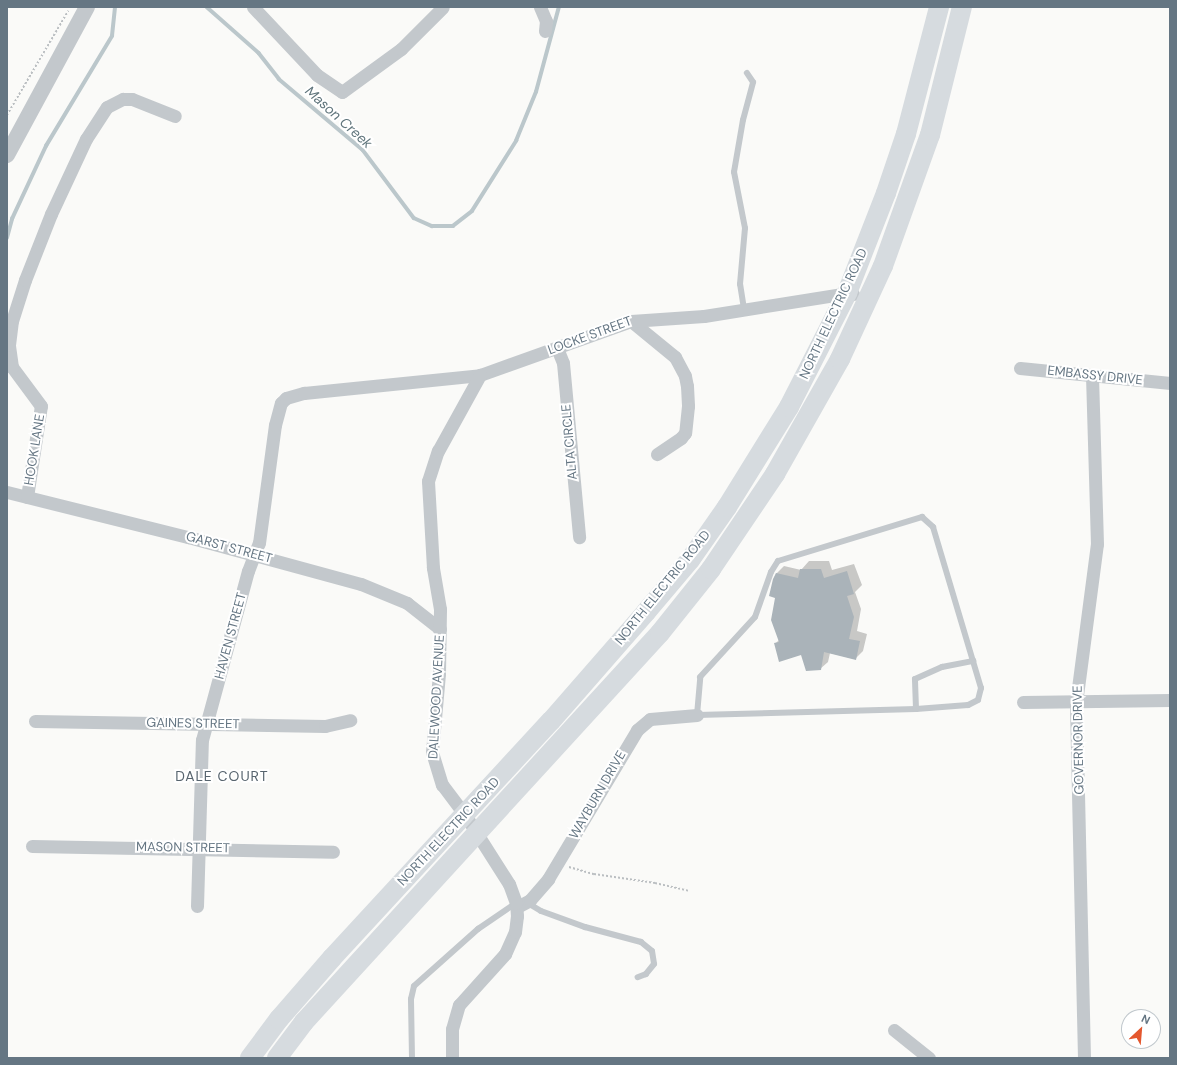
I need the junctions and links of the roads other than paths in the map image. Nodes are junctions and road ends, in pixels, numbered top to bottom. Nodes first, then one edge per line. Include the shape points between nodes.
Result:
1 (88, 7) edge
2 (253, 7) edge
3 (443, 7) edge
4 (540, 7) edge
5 (939, 7) edge
6 (962, 7) edge
7 (544, 31) dead end
8 (747, 73) dead end
9 (175, 116) dead end
10 (7, 155) edge
11 (846, 293) junction
12 (868, 299) junction
13 (744, 309) junction
14 (630, 321) junction
15 (556, 348) junction
16 (1020, 368) dead end
17 (480, 375) junction
18 (1092, 375) junction
19 (1170, 383) edge
20 (313, 392) joint
21 (657, 454) dead end
22 (7, 492) edge
23 (27, 497) junction
24 (579, 537) dead end
25 (255, 555) junction
26 (440, 629) junction
27 (973, 661) junction
28 (1170, 700) edge
29 (1023, 702) dead end
30 (1076, 703) junction
31 (916, 709) junction
32 (697, 715) junction
33 (350, 720) dead end
34 (35, 721) dead end
35 (207, 724) junction
36 (465, 815) junction
37 (478, 833) junction
38 (32, 846) dead end
39 (199, 848) junction
40 (333, 852) dead end
41 (520, 904) junction
42 (197, 906) dead end
43 (638, 977) dead end
44 (894, 1030) dead end
45 (250, 1058) edge
46 (277, 1058) edge
47 (412, 1058) edge
48 (452, 1058) edge
49 (929, 1058) edge
50 (1084, 1058) edge

1 - 10 street
2 - 3 street via 317,75 342,92 401,49
4 - 7 street via 546,21
5 - 11 main road, NORTH ELECTRIC ROAD via 906,134 886,193
6 - 12 main road, NORTH ELECTRIC ROAD via 930,135 912,190
8 - 13 lane via 753,82 734,172 745,228 740,284
9 - 23 street, HOOK LANE via 132,99 114,102 100,115 67,180 25,280 10,332 9,354 12,367 40,403 42,411
11 - 12 street, LOCKE STREET
11 - 13 street, LOCKE STREET
11 - 36 main road, NORTH ELECTRIC ROAD via 789,407 727,507 690,560
12 - 37 main road, NORTH ELECTRIC ROAD via 804,426 711,569 660,633
13 - 14 street, LOCKE STREET via 704,316
14 - 15 street, LOCKE STREET
14 - 21 street via 675,357 686,381 688,406 685,432
15 - 17 street, LOCKE STREET
15 - 24 street, ALTA CIRCLE via 563,363
16 - 18 street, EMBASSY DRIVE
17 - 20 street, LOCKE STREET
17 - 26 street, DALEWOOD AVENUE via 438,451 428,481
18 - 19 street, EMBASSY DRIVE
18 - 30 street, GOVERNOR DRIVE via 1097,544
20 - 25 street, HAVEN STREET via 286,398 277,415 259,543
22 - 23 street, GARST STREET
23 - 25 street, GARST STREET
25 - 26 street, GARST STREET via 390,595 416,609
25 - 35 street, HAVEN STREET via 248,571
26 - 36 street, DALEWOOD AVENUE via 432,752 438,779
27 - 31 lane via 942,666 916,679
27 - 31 lane via 981,688 978,700 968,705
27 - 32 lane via 933,527 922,517 778,562 771,572 755,617 700,677
28 - 30 street
29 - 30 street
30 - 50 street, GOVERNOR DRIVE
31 - 32 lane
32 - 41 street, WAYBURN DRIVE via 650,719 637,730 558,863 541,888
33 - 35 street, GAINES STREET via 325,726
34 - 35 street, GAINES STREET
35 - 39 street, HAVEN STREET via 202,740
36 - 37 street, DALEWOOD AVENUE
36 - 45 main road, NORTH ELECTRIC ROAD via 332,958 279,1019
37 - 41 street, DALEWOOD AVENUE
37 - 46 main road, NORTH ELECTRIC ROAD via 304,1022
38 - 39 street, MASON STREET
39 - 40 street, MASON STREET
39 - 42 street, HAVEN STREET
41 - 43 lane via 642,942 652,951 654,964 646,974
41 - 47 lane via 478,929 414,986 411,999
41 - 48 street, DALEWOOD AVENUE via 515,932 505,954 463,1000 454,1014
44 - 49 street

